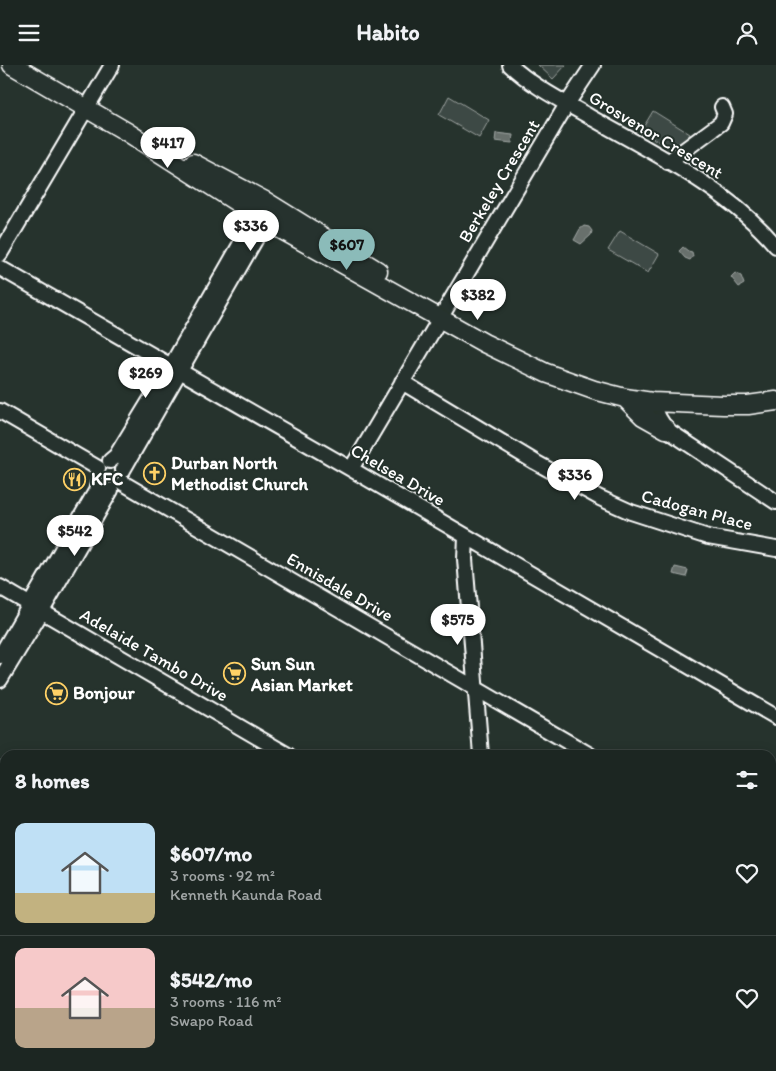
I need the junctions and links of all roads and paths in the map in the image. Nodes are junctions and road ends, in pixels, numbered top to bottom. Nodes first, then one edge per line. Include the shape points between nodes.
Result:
1 (12, 65) edge
2 (112, 65) edge
3 (510, 65) edge
4 (594, 65) edge
5 (566, 104) junction
6 (722, 107) dead end
7 (86, 109) junction
8 (668, 161) junction
9 (265, 211) junction
10 (776, 246) edge
11 (0, 254) edge
12 (0, 268) edge
13 (442, 315) junction
14 (175, 368) junction
15 (402, 382) junction
16 (625, 398) junction
17 (776, 401) edge
18 (652, 402) junction
19 (0, 411) edge
20 (666, 429) junction
21 (104, 465) junction
22 (351, 469) junction
23 (119, 481) junction
24 (98, 484) junction
25 (776, 502) edge
26 (466, 537) junction
27 (776, 549) edge
28 (0, 587) edge
29 (36, 608) junction
30 (0, 656) edge
31 (0, 680) edge
32 (476, 688) junction
33 (776, 717) edge
34 (279, 750) edge
35 (481, 750) edge
36 (581, 750) edge

1 - 7 main road
2 - 7 street
3 - 5 street, Grosvenor Crescent
4 - 5 street, Berkeley Crescent
5 - 8 street, Grosvenor Crescent
5 - 13 street, Berkeley Crescent
6 - 8 street via 725,114 721,123
7 - 9 main road via 186,159
7 - 11 street
8 - 10 street, Grosvenor Crescent via 740,209
9 - 13 main road
9 - 14 street
12 - 14 street, Chelsea Drive
13 - 15 street, Berkeley Crescent
13 - 16 main road via 484,343 527,364 570,383
14 - 21 street via 116,456
14 - 22 street, Chelsea Drive
14 - 23 street
15 - 22 street, Berkeley Crescent
15 - 27 street, Cadogan Place via 535,462 631,512 708,537
16 - 18 main road
16 - 20 main road via 643,416
17 - 18 main road via 748,405
18 - 20 street
19 - 21 street
20 - 25 street
21 - 23 street via 120,465
21 - 24 street via 96,479
22 - 26 street, Chelsea Drive
23 - 24 street via 104,489
23 - 29 street
23 - 32 street, Ennisdale Drive
24 - 29 street
26 - 32 street
26 - 33 street, Chelsea Drive
28 - 29 street, Adelaide Tambo Drive
29 - 30 street
29 - 31 street
29 - 34 street, Adelaide Tambo Drive
32 - 35 street
32 - 36 street, Ennisdale Drive

